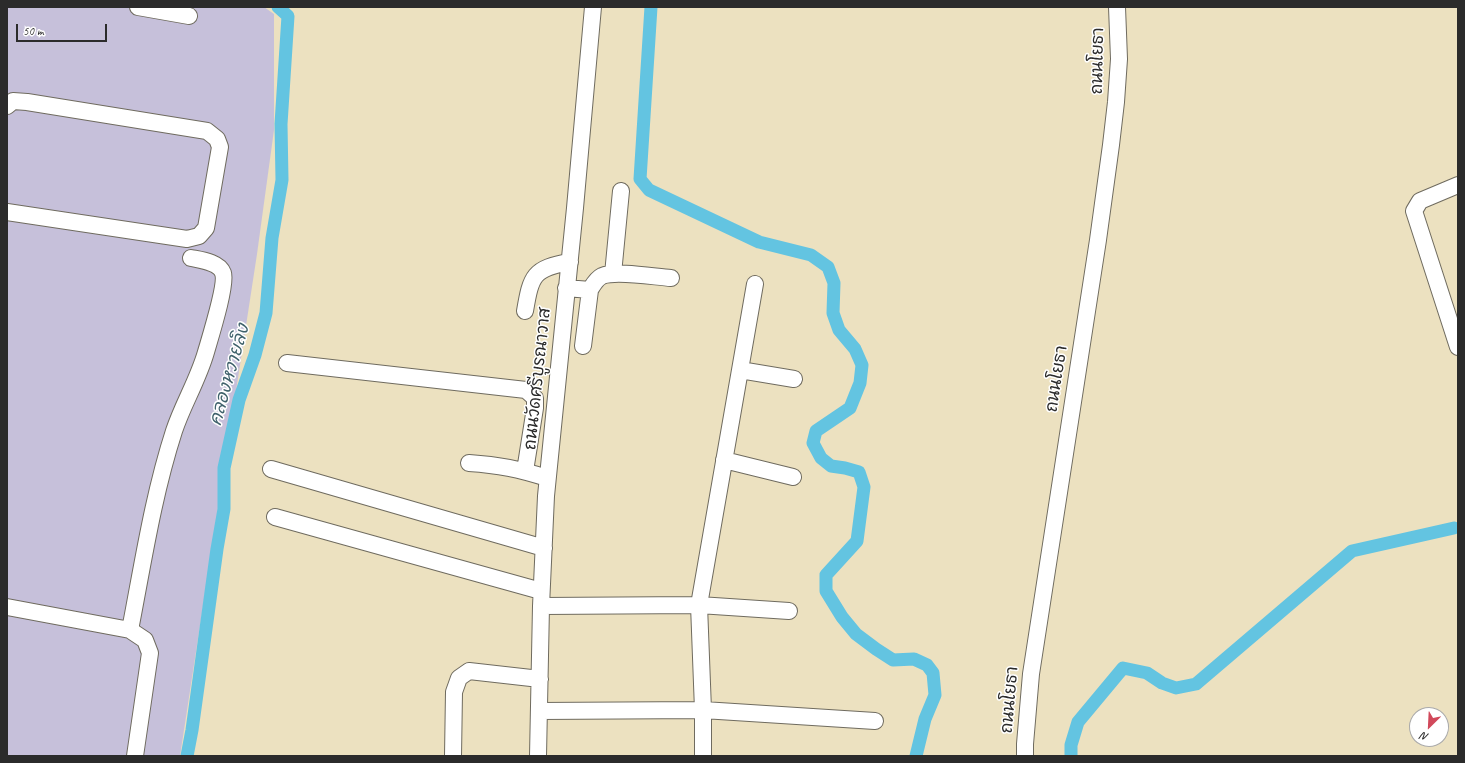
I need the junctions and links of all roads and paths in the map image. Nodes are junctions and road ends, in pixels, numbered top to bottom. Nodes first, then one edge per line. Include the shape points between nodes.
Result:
1 (138, 7) edge
2 (593, 7) edge
3 (1117, 7) edge
4 (190, 16) dead end
5 (7, 106) edge
6 (1458, 185) edge
7 (621, 191) dead end
8 (7, 212) edge
9 (191, 258) dead end
10 (570, 262) junction
11 (613, 274) junction
12 (671, 278) dead end
13 (755, 284) dead end
14 (566, 288) junction
15 (590, 290) junction
16 (525, 310) dead end
17 (583, 346) dead end
18 (1458, 347) edge
19 (287, 363) dead end
20 (740, 370) junction
21 (794, 379) dead end
22 (724, 460) junction
23 (469, 463) dead end
24 (271, 469) dead end
25 (525, 471) junction
26 (793, 477) dead end
27 (548, 478) junction
28 (275, 517) dead end
29 (544, 548) junction
30 (541, 598) junction
31 (699, 605) junction
32 (7, 607) edge
33 (789, 611) dead end
34 (130, 630) junction
35 (540, 679) junction
36 (703, 710) junction
37 (539, 711) junction
38 (875, 721) dead end
39 (135, 756) edge
40 (453, 756) edge
41 (538, 756) edge
42 (703, 756) edge
43 (1025, 756) edge

1 - 4 street
2 - 10 street, ถนนวัดศรีบูรณาวาส
3 - 43 street, ถนนโยธา via 1119,59 1116,102 1098,240 1031,674
5 - 8 street via 13,101 27,102 207,131 217,140 220,147 206,228 199,236 187,239
6 - 18 street via 1420,201 1414,211
7 - 11 street
9 - 34 street via 217,265 224,278 201,369 175,430 156,493
10 - 14 street, ถนนวัดศรีบูรณาวาส
10 - 16 street via 555,264 533,278
11 - 12 street
11 - 15 street via 602,276 594,282
13 - 20 street
14 - 15 street
14 - 27 street, ถนนวัดศรีบูรณาวาส
15 - 17 street
19 - 25 street via 526,390 535,398 535,408
20 - 21 street
20 - 22 street
22 - 26 street
22 - 31 street
23 - 25 street
24 - 29 street
25 - 27 street
27 - 29 street, ถนนวัดศรีบูรณาวาส
28 - 30 street
29 - 30 street, ถนนวัดศรีบูรณาวาส
30 - 31 street
30 - 35 street, ถนนวัดศรีบูรณาวาส
31 - 33 street
31 - 36 street
32 - 34 street
34 - 39 street via 145,640 150,653
35 - 37 street, ถนนวัดศรีบูรณาวาส
35 - 40 street via 469,671 459,678 454,692
36 - 37 street
36 - 38 street
36 - 42 street
37 - 41 street, ถนนวัดศรีบูรณาวาส

